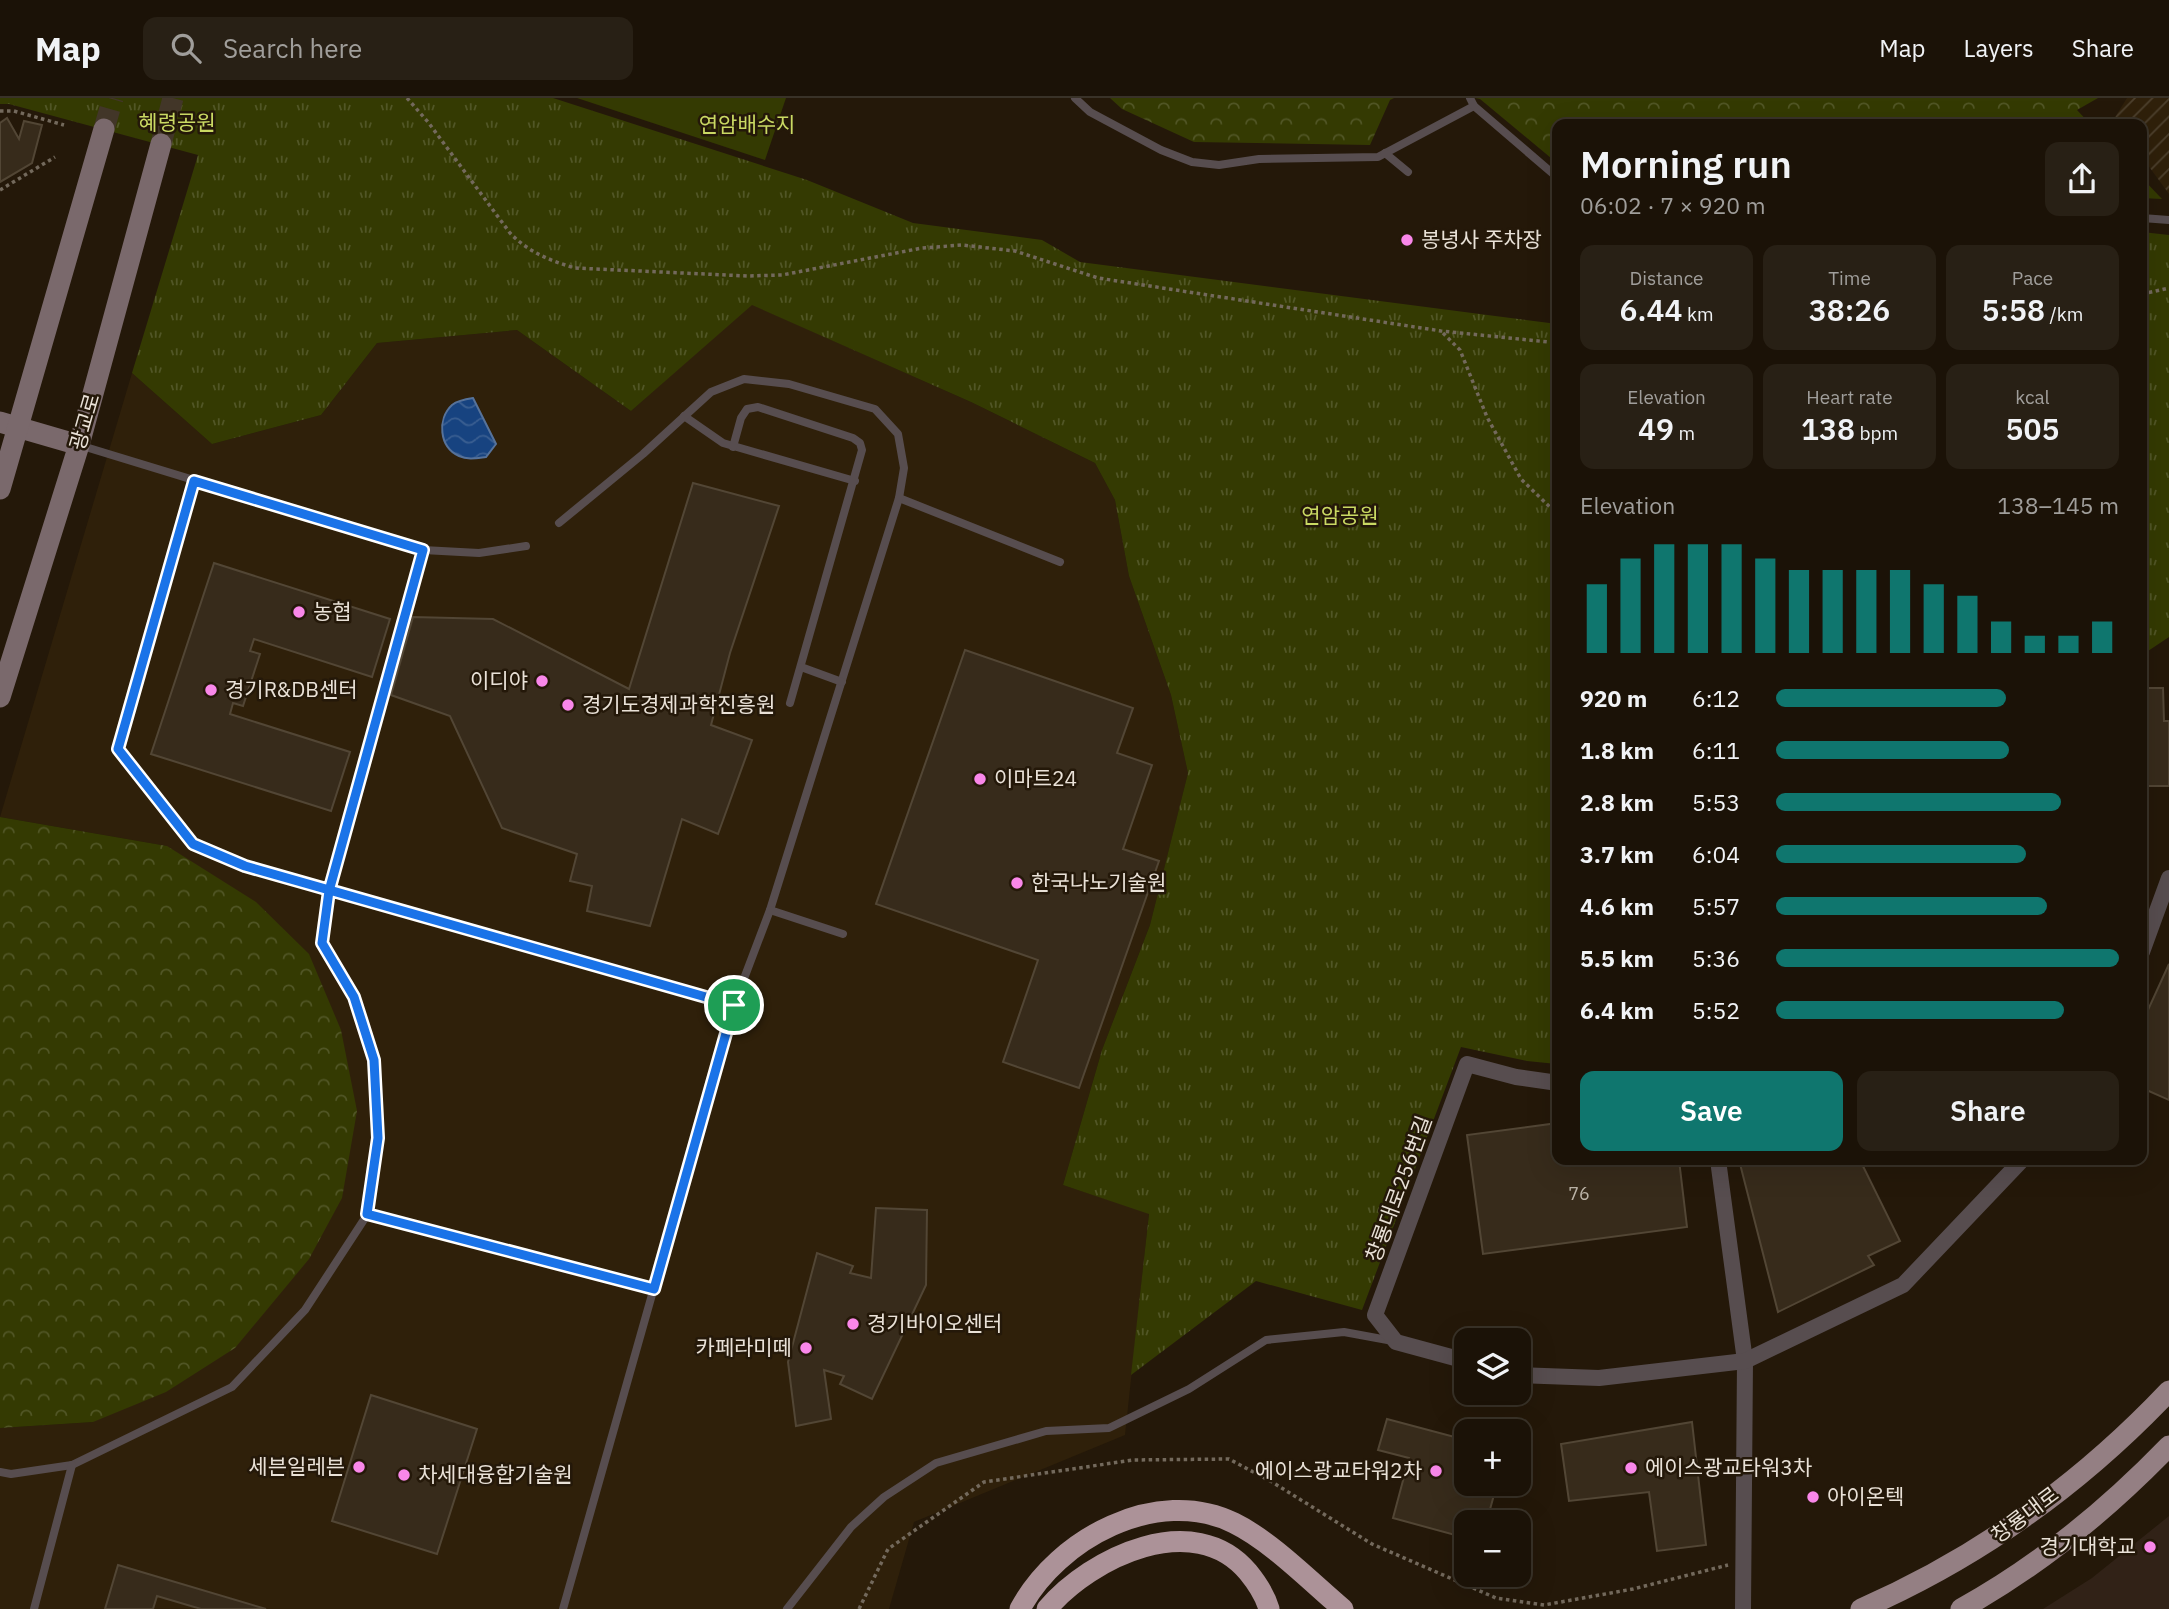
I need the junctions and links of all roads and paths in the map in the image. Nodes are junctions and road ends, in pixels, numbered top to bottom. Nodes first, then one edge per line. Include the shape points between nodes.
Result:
1 (407, 98) edge
2 (1074, 98) edge
3 (1472, 102) edge
4 (0, 111) edge
5 (64, 125) dead end
6 (104, 129) tunnel mouth
7 (160, 144) tunnel mouth
8 (1385, 153) junction
9 (55, 157) dead end
10 (1408, 172) dead end
11 (1552, 173) edge
12 (0, 190) edge
13 (2147, 218) edge
14 (2169, 220) edge
15 (2169, 288) edge
16 (2147, 293) edge
17 (1441, 331) junction
18 (1552, 343) edge
19 (684, 416) junction
20 (9, 425) edge
21 (79, 445) junction
22 (733, 447) junction
23 (194, 481) junction
24 (855, 481) junction
25 (0, 489) edge
26 (899, 498) junction
27 (1552, 509) edge
28 (559, 523) dead end
29 (526, 546) dead end
30 (423, 550) junction
31 (1060, 562) dead end
32 (801, 667) junction
33 (842, 682) junction
34 (0, 697) edge
35 (790, 703) dead end
36 (2169, 878) edge
37 (329, 891) junction
38 (770, 910) junction
39 (843, 934) dead end
40 (2147, 938) edge
41 (734, 1005) junction
42 (1552, 1082) edge
43 (1719, 1165) edge
44 (2017, 1165) edge
45 (367, 1214) junction
46 (654, 1289) junction
47 (1396, 1342) junction
48 (1454, 1358) edge
49 (1745, 1361) junction
50 (1531, 1375) edge
51 (2169, 1391) edge
52 (2169, 1446) edge
53 (72, 1465) junction
54 (0, 1472) edge
55 (34, 1609) edge
56 (563, 1609) edge
57 (787, 1609) edge
58 (1020, 1609) edge
59 (1047, 1609) edge
60 (1269, 1609) edge
61 (1343, 1609) edge
62 (1743, 1609) edge
63 (1861, 1609) edge
64 (1961, 1609) edge

1 - 17 path via 510,233 522,245 575,268 782,275 922,248 962,245 1014,251 1098,278
2 - 8 lane via 1090,112 1192,162 1378,157
3 - 8 lane
3 - 11 lane
4 - 5 path
6 - 20 main road
7 - 21 main road, 광교로
8 - 10 lane
9 - 12 path
13 - 14 lane
15 - 16 path
17 - 18 path
17 - 27 path via 1460,350 1487,417 1521,479
19 - 22 lane
19 - 26 lane via 711,392 744,379 789,384 876,409 898,434 904,468
19 - 28 lane
20 - 21 main road
20 - 25 main road
21 - 23 lane
21 - 34 main road, 광교로
22 - 24 lane
22 - 24 lane via 741,418 747,409 758,407 860,443
23 - 30 lane
23 - 37 lane via 118,749 193,844 245,866
24 - 32 lane
26 - 31 lane
26 - 33 lane
29 - 30 lane via 478,553
30 - 37 lane
32 - 33 lane
32 - 35 lane
33 - 38 lane
36 - 40 street
37 - 41 lane
37 - 45 lane via 322,943 354,997 374,1060 378,1138
38 - 39 lane
38 - 41 lane
41 - 46 lane
42 - 47 street, 창룡대로256번길 via 1467,1064 1375,1315
43 - 49 street
44 - 49 street via 1903,1285
45 - 46 lane
45 - 53 lane via 305,1310 232,1387
46 - 56 lane
47 - 48 street
47 - 57 lane via 1344,1332 1266,1340 1189,1389 1109,1428 1046,1431 936,1463 884,1497 851,1527
49 - 50 street via 1599,1378
49 - 62 street
51 - 63 main road, 창룡대로 via 2085,1469 2012,1528 1937,1573
52 - 64 main road, 창룡대로 via 2054,1546
53 - 54 lane
53 - 55 lane
58 - 61 highway via 1040,1578 1085,1541 1129,1519 1171,1511 1215,1516 1242,1528
59 - 60 highway via 1073,1582 1106,1561 1140,1548 1174,1543 1207,1546 1234,1559 1253,1578

